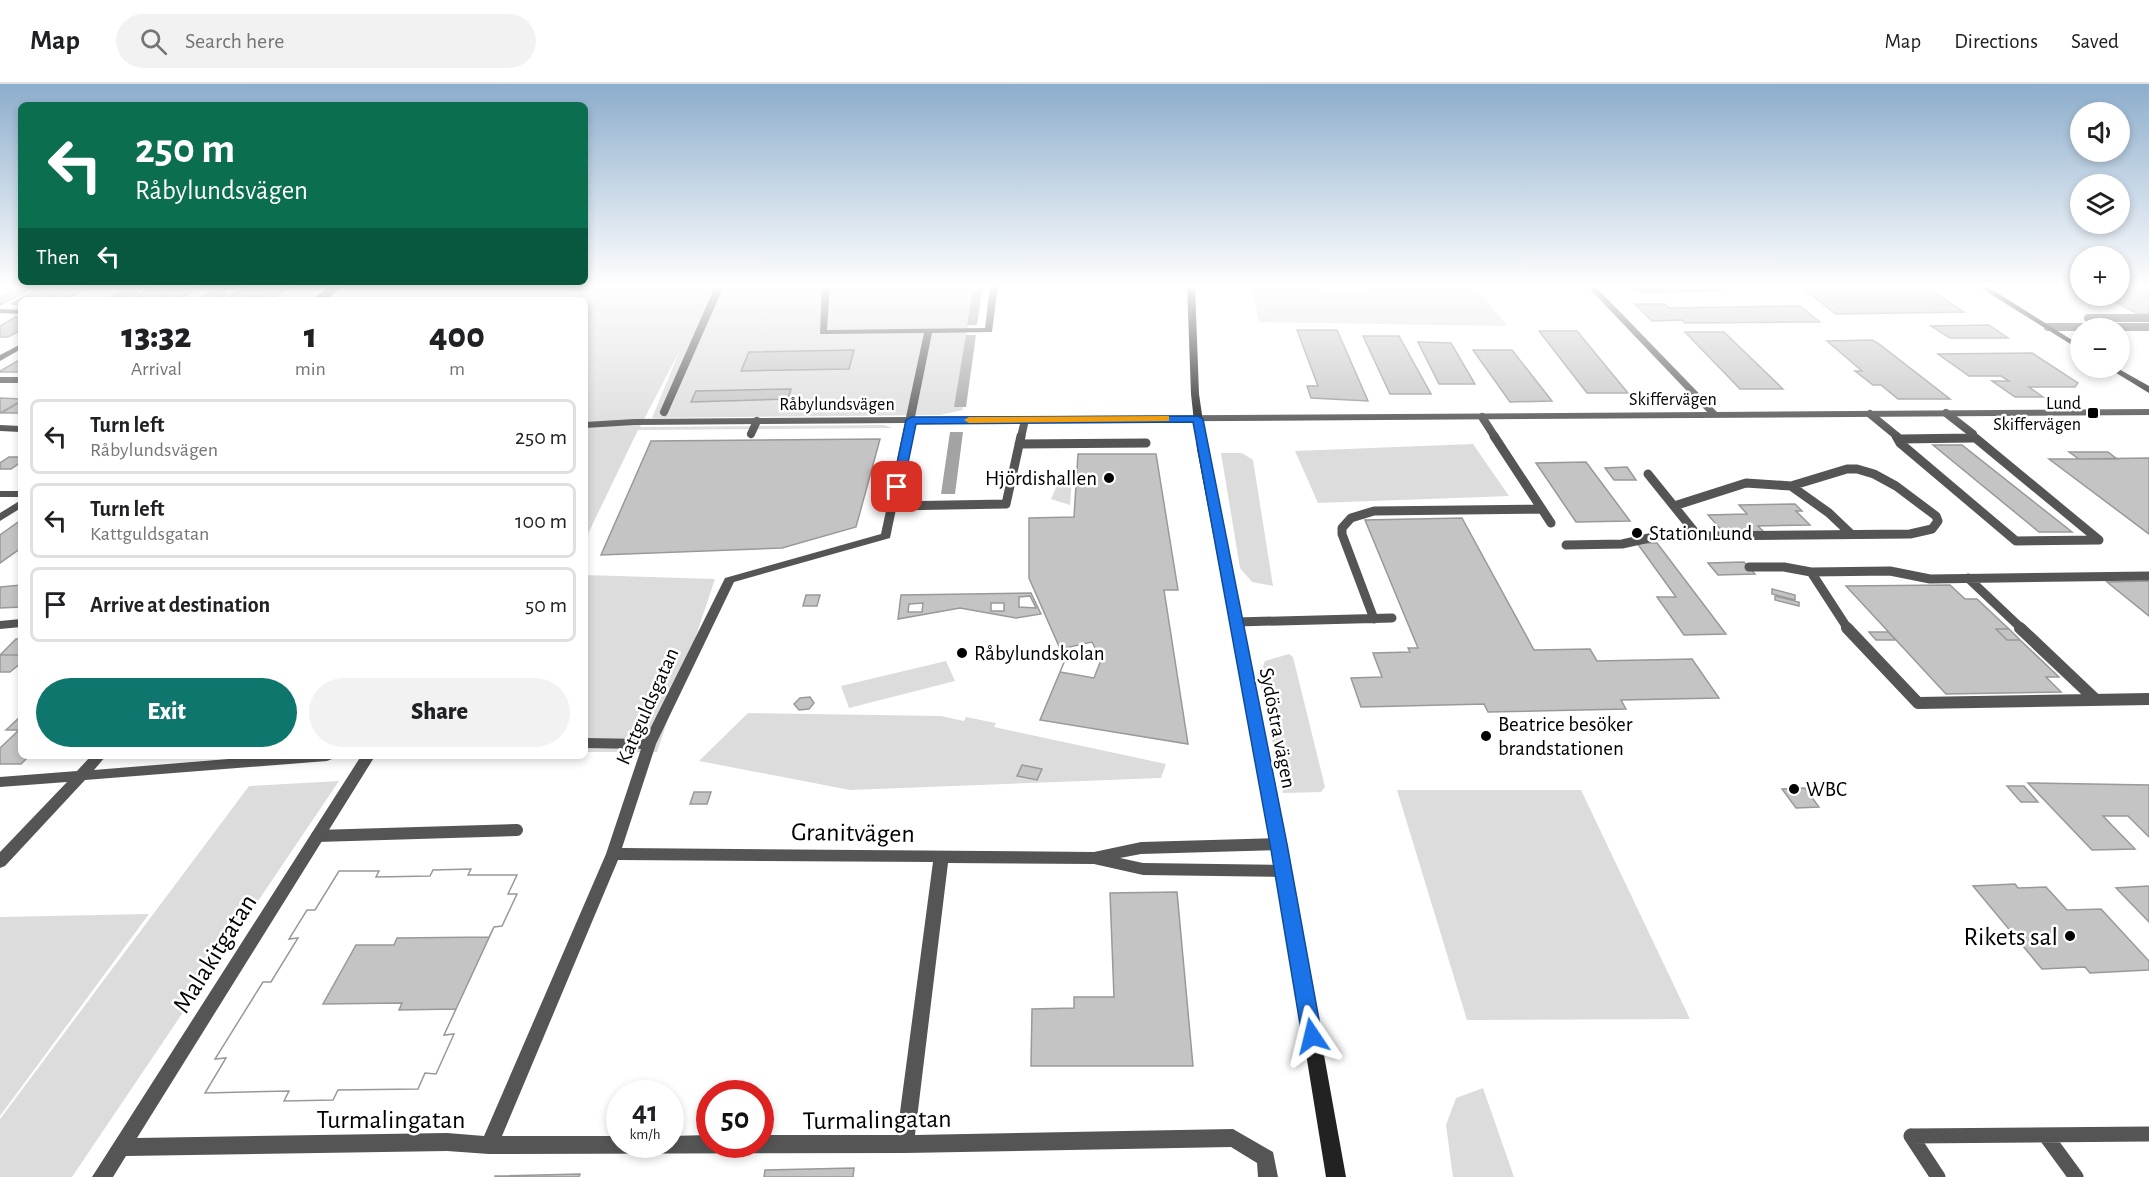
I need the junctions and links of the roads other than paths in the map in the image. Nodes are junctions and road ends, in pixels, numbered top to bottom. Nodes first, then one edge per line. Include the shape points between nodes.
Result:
1 (698, 336) edge
2 (928, 336) edge
3 (1194, 336) edge
4 (1639, 336) edge
5 (18, 348) edge
6 (0, 358) edge
7 (2129, 378) edge
8 (0, 380) edge
9 (18, 380) edge
10 (2149, 390) edge
11 (664, 412) dead end
12 (2149, 412) edge
13 (1946, 413) junction
14 (1870, 414) junction
15 (1715, 415) junction
16 (1482, 417) junction
17 (1198, 419) junction
18 (911, 420) junction
19 (1025, 420) junction
20 (757, 421) junction
21 (588, 425) edge
22 (0, 428) edge
23 (18, 429) edge
24 (751, 434) dead end
25 (1972, 438) junction
26 (1900, 439) junction
27 (1146, 443) dead end
28 (1018, 444) junction
29 (1648, 474) dead end
30 (1791, 486) junction
31 (0, 494) edge
32 (18, 494) edge
33 (18, 505) edge
34 (893, 506) junction
35 (1674, 506) junction
36 (1542, 509) junction
37 (0, 518) edge
38 (1551, 523) dead end
39 (1851, 534) junction
40 (1698, 536) junction
41 (1566, 545) dead end
42 (1749, 567) dead end
43 (1810, 572) junction
44 (2149, 576) edge
45 (1968, 579) junction
46 (1392, 618) dead end
47 (1374, 619) junction
48 (1236, 622) junction
49 (18, 623) edge
50 (0, 625) edge
51 (2149, 699) edge
52 (2097, 700) junction
53 (588, 743) edge
54 (649, 744) junction
55 (96, 759) edge
56 (288, 759) edge
57 (366, 759) edge
58 (82, 775) junction
59 (0, 782) edge
60 (516, 830) dead end
61 (317, 836) junction
62 (1279, 844) junction
63 (613, 854) junction
64 (941, 857) junction
65 (1094, 858) junction
66 (0, 862) edge
67 (1283, 871) junction
68 (2149, 1134) edge
69 (2046, 1136) junction
70 (905, 1144) junction
71 (489, 1145) junction
72 (122, 1147) junction
73 (1267, 1168) edge
74 (102, 1177) edge
75 (1336, 1177) edge
76 (1938, 1177) edge
77 (2076, 1177) edge

1 - 11 lane
2 - 18 street, Kattguldsgatan
3 - 17 main road, Sydöstra vägen
4 - 15 street
5 - 6 street
7 - 10 main road
8 - 9 street
12 - 13 street, Skiffervägen
13 - 14 street, Skiffervägen
13 - 25 lane via 1973,434
14 - 15 street, Skiffervägen
14 - 26 lane
15 - 16 street, Skiffervägen
16 - 17 street, Skiffervägen
16 - 36 lane
17 - 19 street, Råbylundsvägen
17 - 48 main road, Sydöstra vägen
18 - 19 street, Råbylundsvägen
18 - 20 street, Råbylundsvägen
18 - 34 street, Kattguldsgatan
19 - 28 lane
20 - 21 street, Råbylundsvägen
20 - 24 lane
22 - 23 street
25 - 26 lane
25 - 26 lane via 2098,540 2016,541 1900,443
27 - 28 lane
28 - 34 lane via 1006,504
29 - 35 lane
30 - 35 lane via 1746,483
30 - 39 lane
30 - 39 lane via 1857,469 1896,486 1938,521 1932,529 1910,534
31 - 32 street
33 - 37 street
34 - 54 street, Kattguldsgatan via 886,536 729,580
35 - 40 lane
36 - 38 lane
36 - 47 lane via 1374,511 1351,518 1342,534
39 - 40 lane
40 - 41 lane
42 - 43 lane
43 - 45 lane via 1890,571 1930,579
43 - 52 lane via 1850,632 1918,703
44 - 45 lane
45 - 52 lane
46 - 47 lane
47 - 48 lane
48 - 62 main road, Sydöstra vägen
49 - 50 street
51 - 52 lane
53 - 54 street
54 - 63 street, Kattguldsgatan
55 - 58 street
56 - 58 street
57 - 61 street, Malakitgatan
58 - 59 street
58 - 66 street
60 - 61 lane
61 - 72 street, Malakitgatan
62 - 65 street, Granitvägen via 1141,848
62 - 67 main road, Sydöstra vägen
63 - 64 street, Granitvägen
63 - 71 street, Kattguldsgatan
64 - 65 street, Granitvägen
64 - 70 street
65 - 67 street, Granitvägen via 1143,869
67 - 75 main road, Sydöstra vägen
68 - 69 lane
69 - 76 lane via 1911,1136
69 - 77 lane
70 - 71 street, Turmalingatan
70 - 73 street, Turmalingatan via 1233,1138
71 - 72 street, Turmalingatan via 447,1142
72 - 74 street, Malakitgatan

